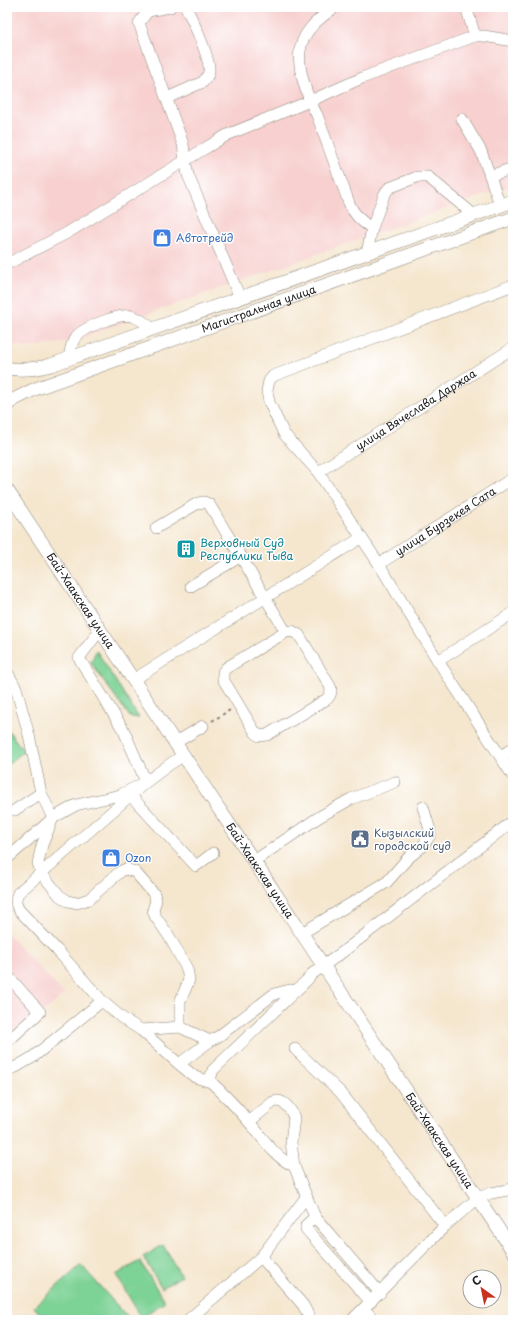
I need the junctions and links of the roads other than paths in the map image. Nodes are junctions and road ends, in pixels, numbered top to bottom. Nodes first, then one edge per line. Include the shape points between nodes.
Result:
1 (170, 7) edge
2 (186, 7) edge
3 (335, 7) edge
4 (466, 7) edge
5 (475, 36) junction
6 (513, 40) edge
7 (167, 98) junction
8 (310, 101) junction
9 (462, 119) dead end
10 (185, 160) junction
11 (513, 168) edge
12 (490, 176) junction
13 (513, 200) edge
14 (500, 205) junction
15 (474, 215) junction
16 (513, 218) edge
17 (372, 228) junction
18 (367, 253) junction
19 (7, 264) edge
20 (513, 285) edge
21 (240, 298) junction
22 (153, 329) junction
23 (513, 348) edge
24 (70, 358) junction
25 (7, 368) edge
26 (7, 405) edge
27 (318, 472) junction
28 (513, 478) edge
29 (9, 499) edge
30 (156, 528) dead end
31 (361, 538) junction
32 (241, 556) junction
33 (378, 564) junction
34 (191, 586) dead end
35 (265, 598) junction
36 (513, 613) edge
37 (100, 630) junction
38 (286, 632) junction
39 (438, 661) junction
40 (7, 672) edge
41 (133, 680) junction
42 (203, 726) road end
43 (175, 743) junction
44 (513, 748) edge
45 (184, 756) junction
46 (501, 756) junction
47 (513, 776) edge
48 (146, 782) junction
49 (395, 782) dead end
50 (41, 793) junction
51 (131, 796) junction
52 (423, 807) dead end
53 (15, 810) dead end
54 (53, 818) junction
55 (513, 821) edge
56 (213, 853) dead end
57 (7, 859) edge
58 (254, 861) junction
59 (41, 873) junction
60 (302, 933) junction
61 (323, 966) junction
62 (7, 975) edge
63 (296, 991) junction
64 (102, 1001) junction
65 (180, 1027) junction
66 (142, 1030) junction
67 (210, 1040) junction
68 (7, 1042) edge
69 (295, 1049) dead end
70 (179, 1064) junction
71 (7, 1070) edge
72 (211, 1082) junction
73 (249, 1122) junction
74 (294, 1166) junction
75 (513, 1190) edge
76 (306, 1197) junction
77 (478, 1198) junction
78 (315, 1217) junction
79 (445, 1226) junction
80 (513, 1251) edge
81 (261, 1257) junction
82 (380, 1293) junction
83 (367, 1305) junction
84 (188, 1320) edge
85 (311, 1320) edge
86 (352, 1320) edge
87 (374, 1320) edge

1 - 7 street via 148,11 139,23
2 - 7 street via 196,29 209,72 203,82
3 - 8 street via 307,32 300,47 303,82
4 - 5 street
5 - 6 street
5 - 8 street via 362,78
7 - 10 street via 183,144
8 - 10 street via 227,136
8 - 17 street via 353,212
9 - 12 street via 481,151
10 - 19 street via 67,233
10 - 21 street via 188,175
11 - 12 street
12 - 14 street
13 - 14 main road, Магистральная улица
14 - 15 main road, Магистральная улица
15 - 17 street via 428,177 417,177 390,188 384,195
15 - 18 main road, Магистральная улица
16 - 26 main road, Магистральная улица via 35,389
17 - 18 street
18 - 21 main road, Магистральная улица
20 - 27 street via 273,376 267,391 269,402 284,434
21 - 22 main road, Магистральная улица
22 - 24 main road, Магистральная улица
22 - 24 street via 143,321 130,316 117,316 82,331 75,338
23 - 27 street, улица Вячеслава Даржаа
24 - 25 main road, Магистральная улица via 37,368
27 - 31 street
28 - 33 street, улица Бурзекея Сата
29 - 37 main road, Бай-Хаакская улица
30 - 32 street via 198,503 206,502 211,506
31 - 33 street
31 - 35 street
32 - 34 street
32 - 35 street
33 - 39 street
35 - 38 street
35 - 41 street
36 - 39 street
37 - 41 main road, Бай-Хаакская улица
37 - 48 street via 79,658 124,731
38 - 38 street via 224,670 222,674 256,734 262,736 329,697 331,692 330,686 299,635 294,631
39 - 46 street
40 - 50 street via 16,688
41 - 43 main road, Бай-Хаакская улица
42 - 43 street
43 - 45 main road, Бай-Хаакская улица
44 - 46 street
45 - 48 street
45 - 58 main road, Бай-Хаакская улица
46 - 47 street
48 - 51 street
48 - 54 street via 120,795 76,805
49 - 58 street via 351,799 319,817
50 - 53 street
50 - 54 street
51 - 56 street via 196,866
51 - 59 street
52 - 60 street via 430,835 423,846 402,864 387,882
54 - 57 street
54 - 59 street via 38,863
55 - 61 street
58 - 60 main road, Бай-Хаакская улица
59 - 64 street via 18,893 15,899 16,906
59 - 65 street via 60,896 77,903 89,899 121,871 126,869 135,872 154,894 155,916 169,936 188,974 188,985 180,1002
60 - 61 main road, Бай-Хаакская улица
61 - 63 street
61 - 77 main road, Бай-Хаакская улица
62 - 68 street via 40,1012
63 - 67 street via 274,994 219,1036
63 - 72 street via 213,1070
64 - 66 street via 122,1018
64 - 71 street via 33,1057
65 - 66 street
65 - 67 street
66 - 70 street
67 - 70 street
69 - 79 street via 341,1093
70 - 72 street via 195,1077
72 - 73 street
73 - 74 street via 276,1154
73 - 74 street via 273,1102 281,1101 285,1104 294,1118 291,1142
74 - 76 street
75 - 77 street
76 - 78 street
76 - 81 street
77 - 79 street
77 - 80 main road, Бай-Хаакская улица
78 - 82 street
78 - 83 street via 306,1225 306,1229
79 - 82 street
81 - 84 street
81 - 85 street via 302,1305
82 - 83 street
83 - 86 street
83 - 87 street

